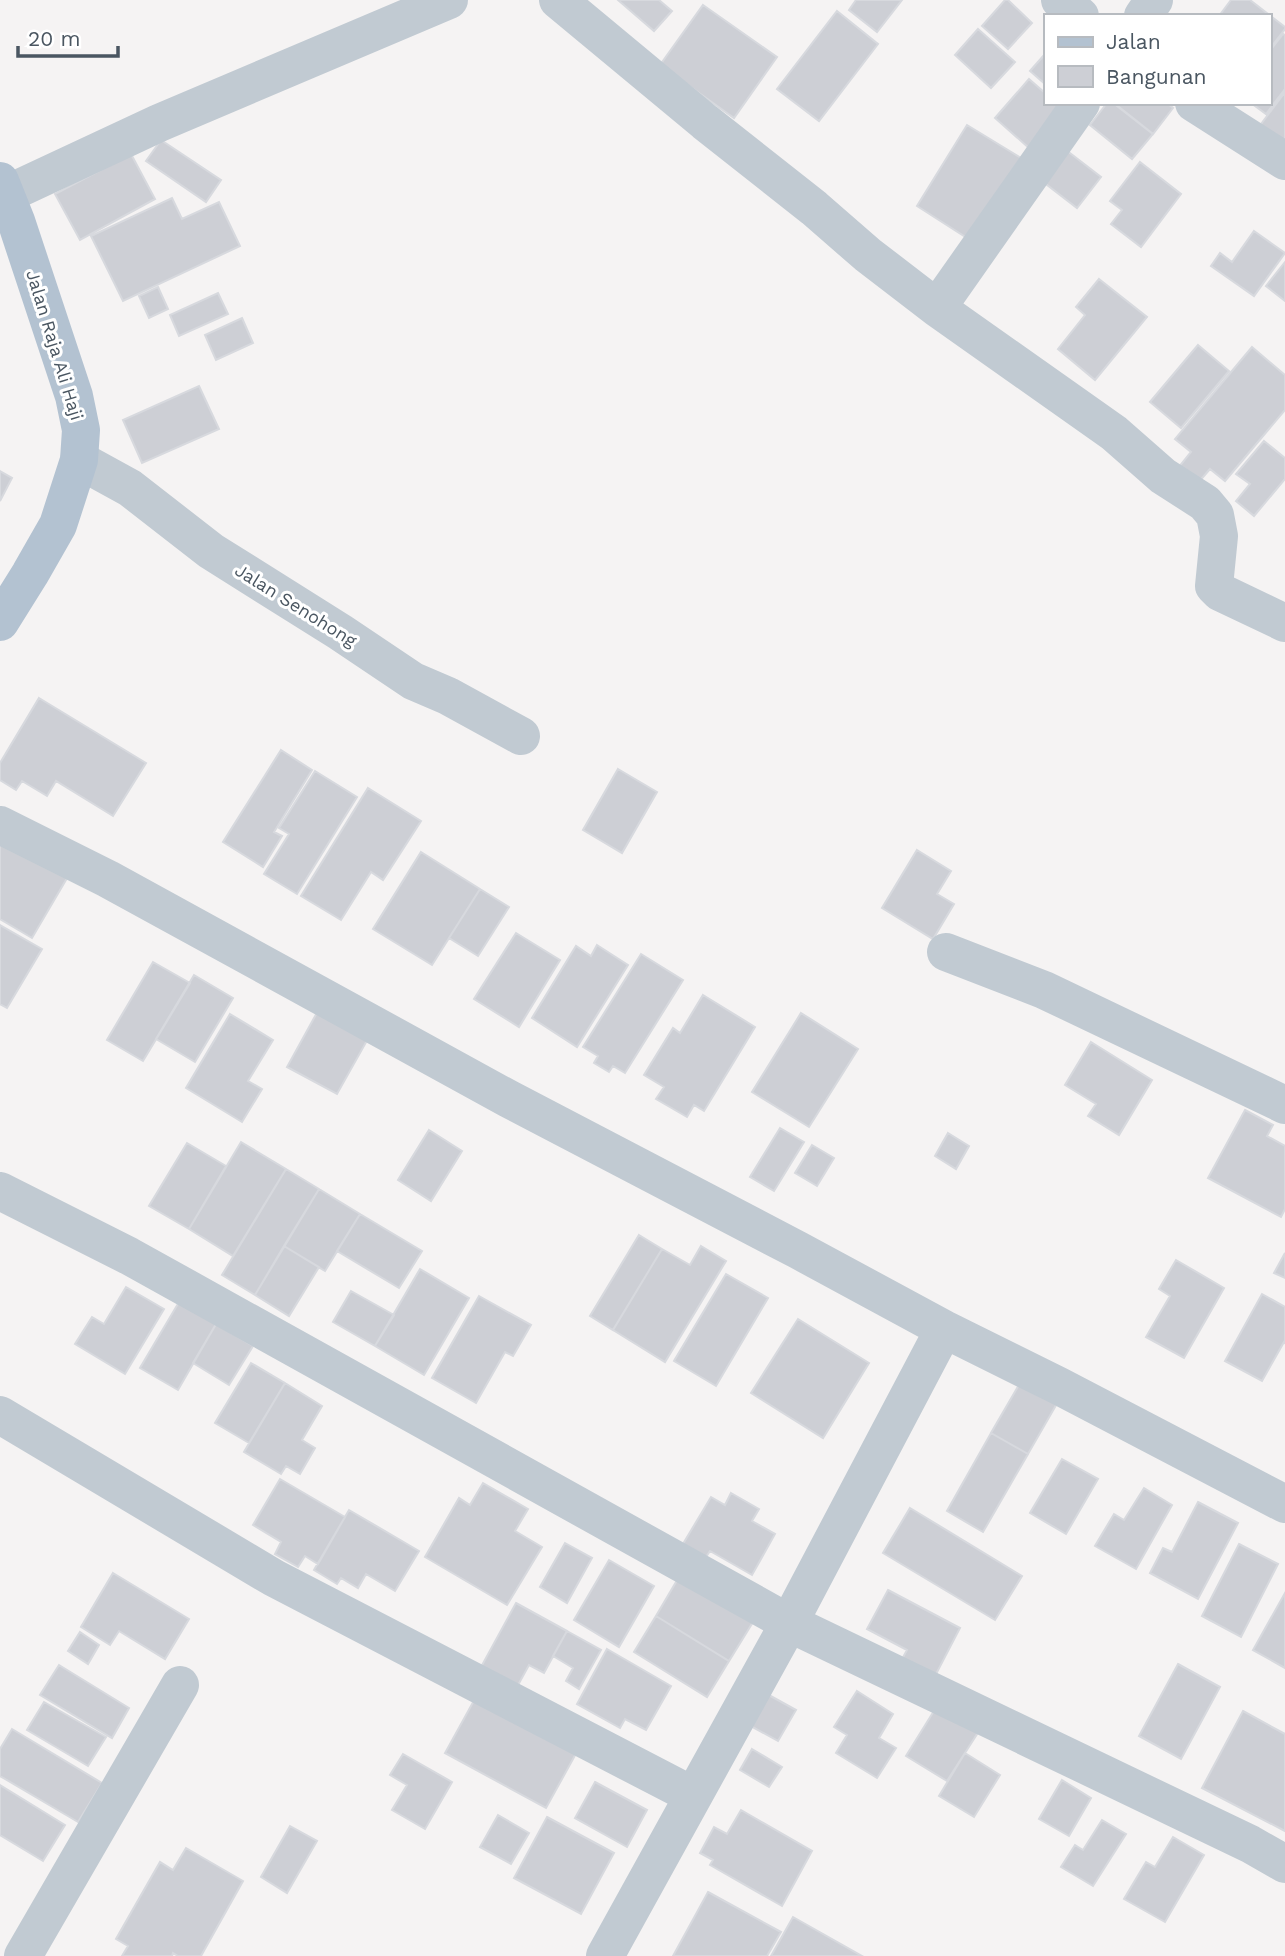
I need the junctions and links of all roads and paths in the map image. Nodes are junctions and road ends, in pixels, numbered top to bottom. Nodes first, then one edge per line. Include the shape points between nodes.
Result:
1 (449, 0) edge
2 (558, 0) edge
3 (1060, 0) edge
4 (1078, 14) edge
5 (1080, 105) edge
6 (1198, 105) edge
7 (1285, 161) edge
8 (5, 202) edge
9 (937, 307) junction
10 (79, 460) junction
11 (0, 622) edge
12 (1285, 622) edge
13 (521, 736) dead end
14 (0, 825) edge
15 (946, 953) dead end
16 (1285, 1105) edge
17 (0, 1191) edge
18 (944, 1329) junction
19 (0, 1415) edge
20 (1283, 1496) edge
21 (789, 1623) junction
22 (180, 1685) dead end
23 (692, 1796) junction
24 (1285, 1864) edge
25 (23, 1956) edge
26 (605, 1956) edge

1 - 8 street via 159,123
2 - 9 street
3 - 4 street
5 - 9 street
6 - 7 street
8 - 10 main road, Jalan Raja Ali Haji via 74,396 81,430
9 - 12 street via 1205,503 1215,515 1219,536 1214,586
10 - 11 main road, Jalan Raja Ali Haji via 58,526
10 - 13 street, Jalan Senohong via 130,488 211,551 413,681
14 - 18 street
15 - 16 street via 1044,990
17 - 21 street via 129,1256
18 - 20 street
18 - 21 street
19 - 23 street via 274,1578
21 - 23 street
21 - 24 street
22 - 25 street
23 - 26 street

